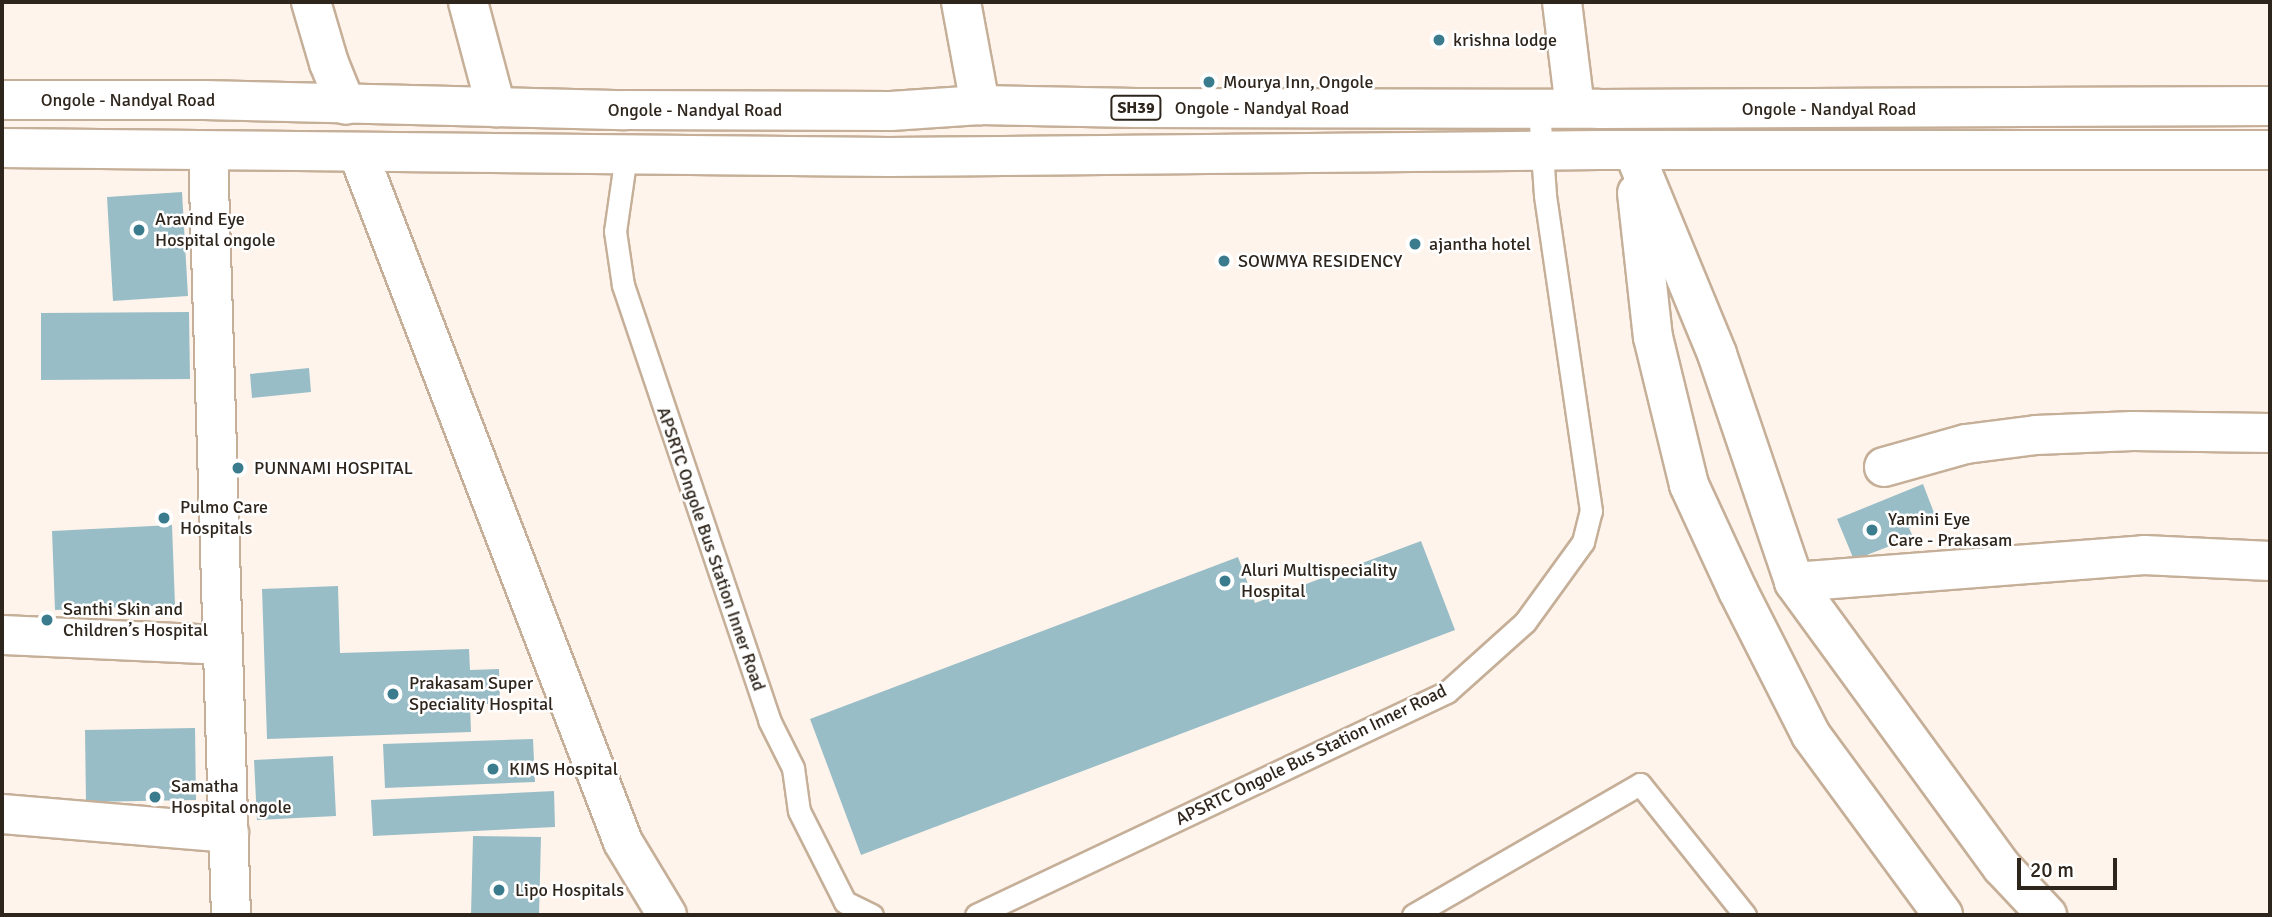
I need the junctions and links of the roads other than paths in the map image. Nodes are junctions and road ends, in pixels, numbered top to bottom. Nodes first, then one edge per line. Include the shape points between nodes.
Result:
1 (311, 2) edge
2 (468, 2) edge
3 (961, 2) edge
4 (1562, 2) edge
5 (2, 100) edge
6 (346, 104) junction
7 (980, 105) junction
8 (2270, 106) edge
9 (496, 107) junction
10 (1557, 108) junction
11 (1631, 108) junction
12 (625, 110) junction
13 (2, 148) edge
14 (1633, 150) junction
15 (2270, 150) edge
16 (208, 151) junction
17 (1560, 151) junction
18 (358, 153) junction
19 (626, 155) junction
20 (2270, 433) edge
21 (1884, 467) dead end
22 (2270, 561) edge
23 (1794, 582) junction
24 (2, 635) edge
25 (223, 646) junction
26 (2, 814) edge
27 (229, 833) junction
28 (231, 915) edge
29 (667, 915) edge
30 (872, 915) edge
31 (976, 915) edge
32 (1412, 915) edge
33 (1745, 915) edge
34 (1943, 915) edge
35 (2047, 915) edge

1 - 6 street
2 - 9 street
3 - 7 street
4 - 10 street
5 - 6 street, Ongole - Nandyal Road / SH39
6 - 9 street, Ongole - Nandyal Road / SH39
7 - 10 street, Ongole - Nandyal Road / SH39
7 - 12 street, Ongole - Nandyal Road / SH39 via 891,111
8 - 11 street, Ongole - Nandyal Road / SH39
9 - 12 street, Ongole - Nandyal Road / SH39
10 - 11 street, Ongole - Nandyal Road / SH39
10 - 17 street
11 - 14 street
12 - 19 street
13 - 16 street
14 - 15 street
14 - 17 street
14 - 23 street via 1717,354
14 - 34 street via 1653,337 1689,485 1811,735
16 - 18 street
16 - 25 street
17 - 19 street
17 - 31 lane, APSRTC Ongole Bus Station Inner Road via 1552,249 1591,511 1583,542 1525,622 1447,692
18 - 19 street
18 - 29 street via 623,842
19 - 30 lane, APSRTC Ongole Bus Station Inner Road via 615,231 623,285 769,720 793,768 799,811 845,902
20 - 21 street via 2036,435 1966,444
22 - 23 street via 2144,555
23 - 35 street via 2002,867
24 - 25 street
25 - 27 street
26 - 27 street
27 - 28 street
32 - 33 lane via 1640,784

